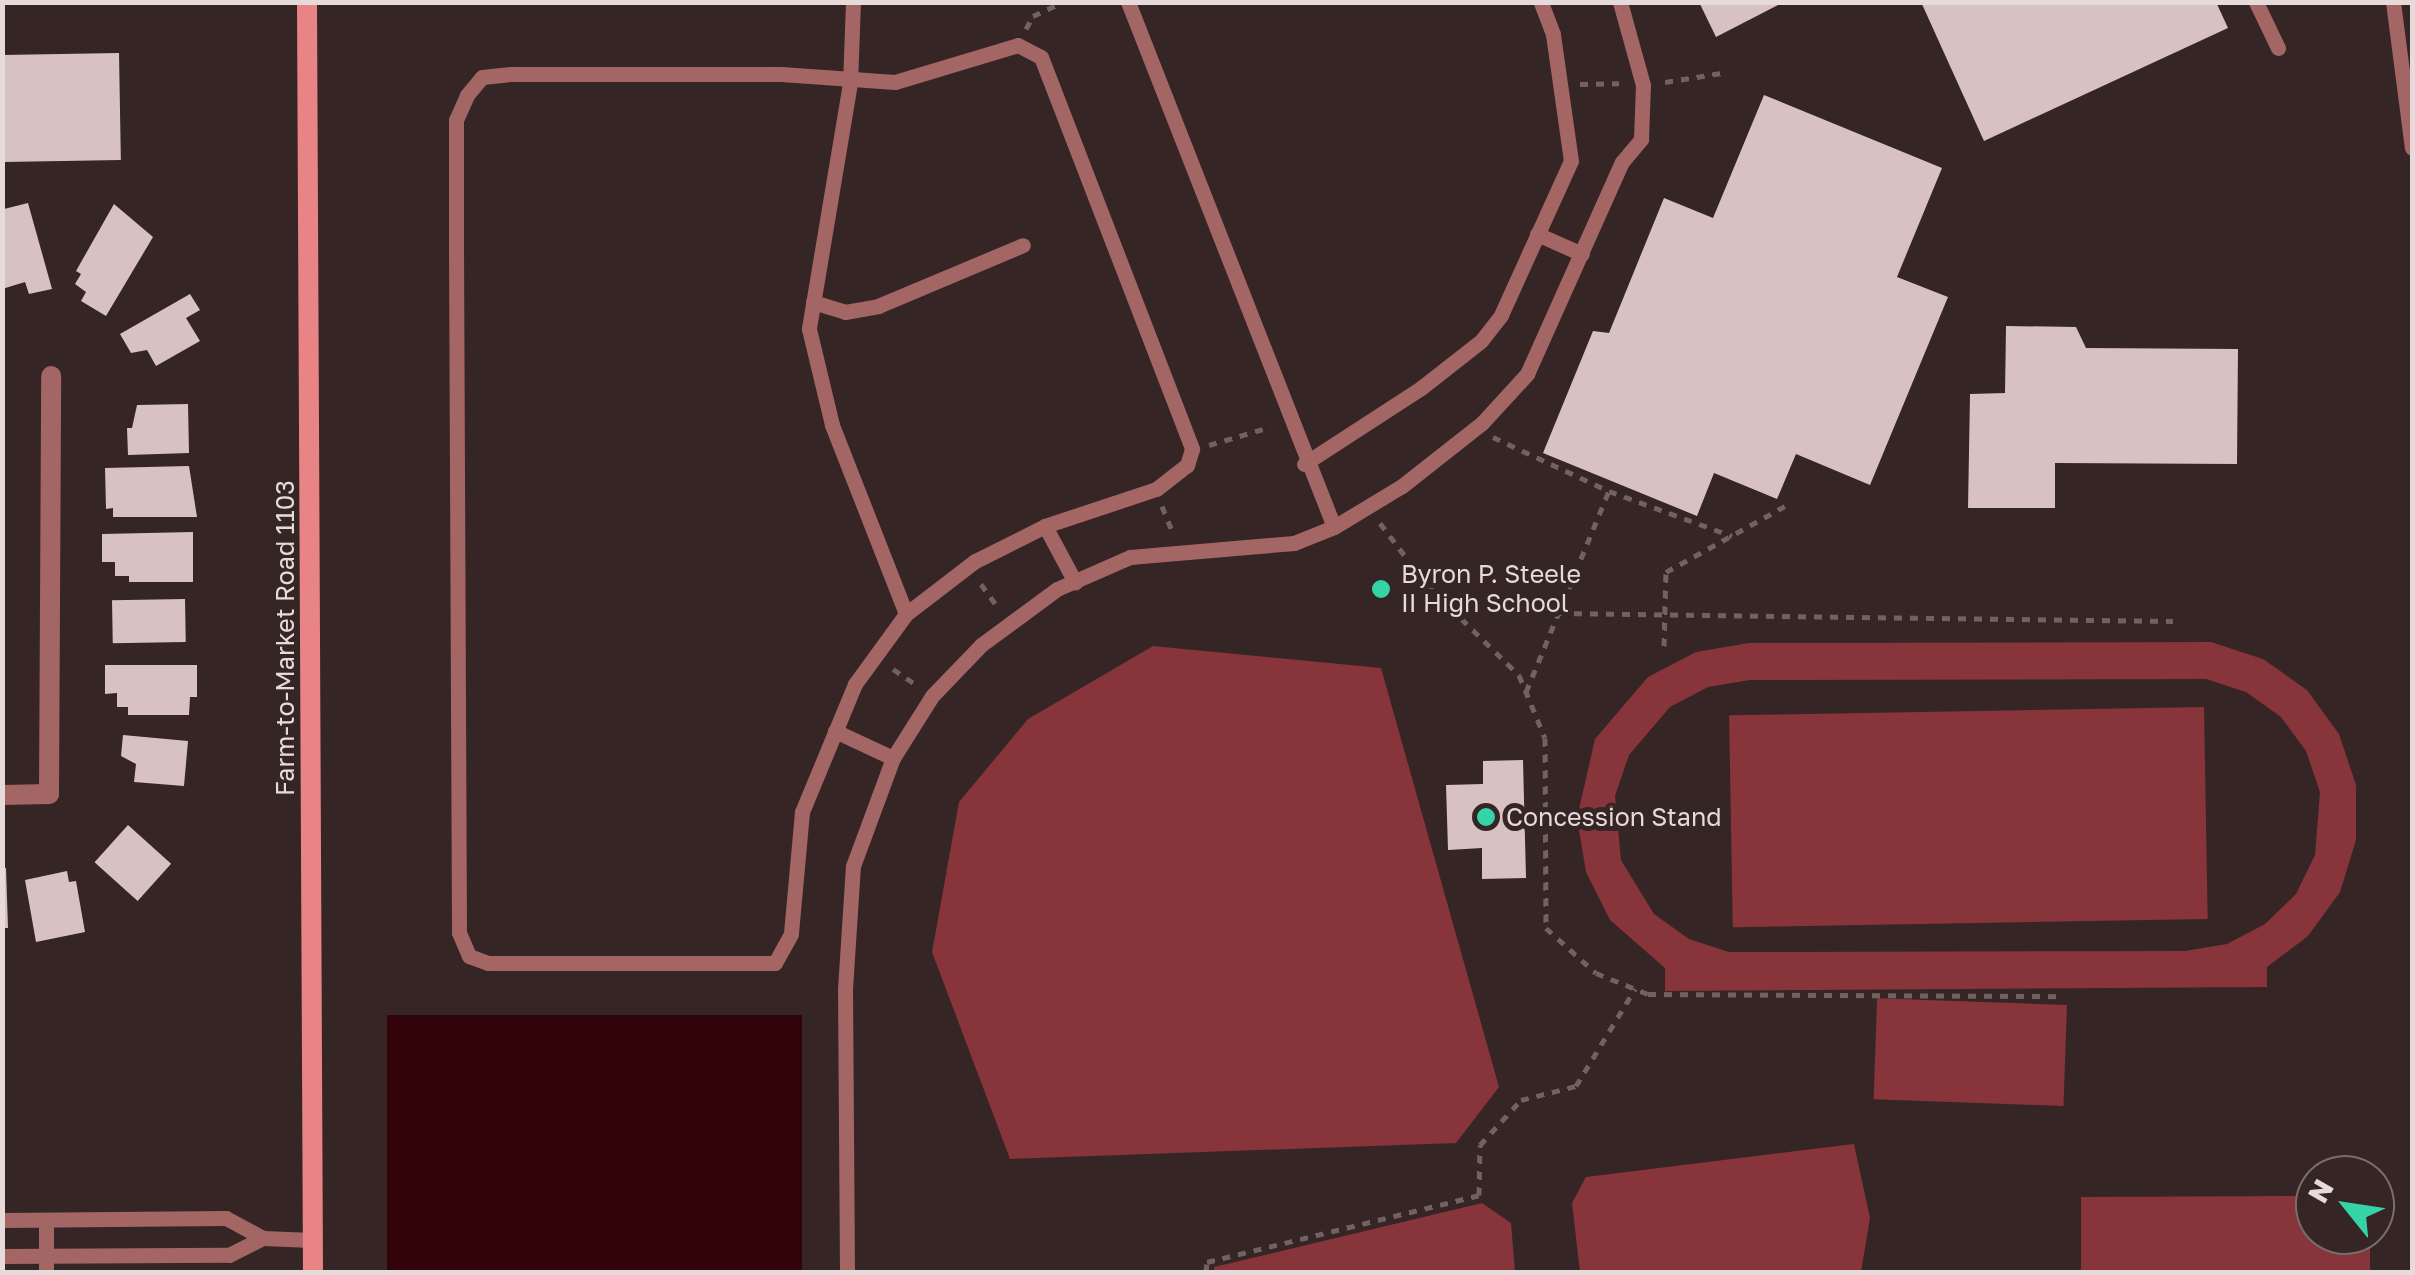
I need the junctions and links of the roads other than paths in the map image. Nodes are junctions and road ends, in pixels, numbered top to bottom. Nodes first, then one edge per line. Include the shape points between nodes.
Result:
1 (307, 2) edge
2 (853, 2) edge
3 (1128, 2) edge
4 (1540, 2) edge
5 (1620, 2) edge
6 (2256, 2) edge
7 (2393, 2) edge
8 (2278, 48) dead end
9 (850, 83) junction
10 (2412, 148) edge
11 (1537, 234) junction
12 (1023, 246) dead end
13 (1582, 254) junction
14 (813, 302) junction
15 (51, 376) dead end
16 (1304, 464) junction
17 (1045, 526) junction
18 (1334, 527) junction
19 (1075, 582) junction
20 (906, 614) junction
21 (836, 731) junction
22 (893, 758) junction
23 (2, 794) edge
24 (2, 1220) edge
25 (46, 1221) junction
26 (263, 1238) junction
27 (312, 1240) junction
28 (2, 1256) edge
29 (46, 1264) edge
30 (312, 1272) edge
31 (848, 1272) edge

1 - 27 main road, Farm-to-Market Road 1103
2 - 9 lane
3 - 16 lane
4 - 11 lane via 1553,34 1571,161
5 - 13 lane via 1643,85 1640,139 1622,162
6 - 8 lane
7 - 10 lane
9 - 14 lane
9 - 17 lane via 895,82 1018,45 1041,58 1192,449 1187,466 1156,489
9 - 21 lane via 781,74 512,74 482,78 456,120 459,905 469,956 488,963 775,963 790,934 802,812
11 - 13 lane
11 - 16 lane via 1501,315 1481,341
12 - 14 lane via 878,306 844,312
13 - 18 lane via 1527,374 1482,424 1367,511
14 - 20 lane via 809,329 832,424
15 - 23 street via 49,794
16 - 18 lane
17 - 19 lane
17 - 20 lane via 975,562
18 - 19 lane via 1294,542 1130,557
19 - 22 lane via 1011,623 932,696
20 - 21 lane via 872,659
21 - 22 lane
22 - 31 lane via 854,866 845,989
24 - 25 lane
25 - 26 lane via 226,1218
25 - 29 lane
26 - 27 lane
26 - 29 lane via 228,1255
27 - 30 main road, Farm-to-Market Road 1103
28 - 29 lane

